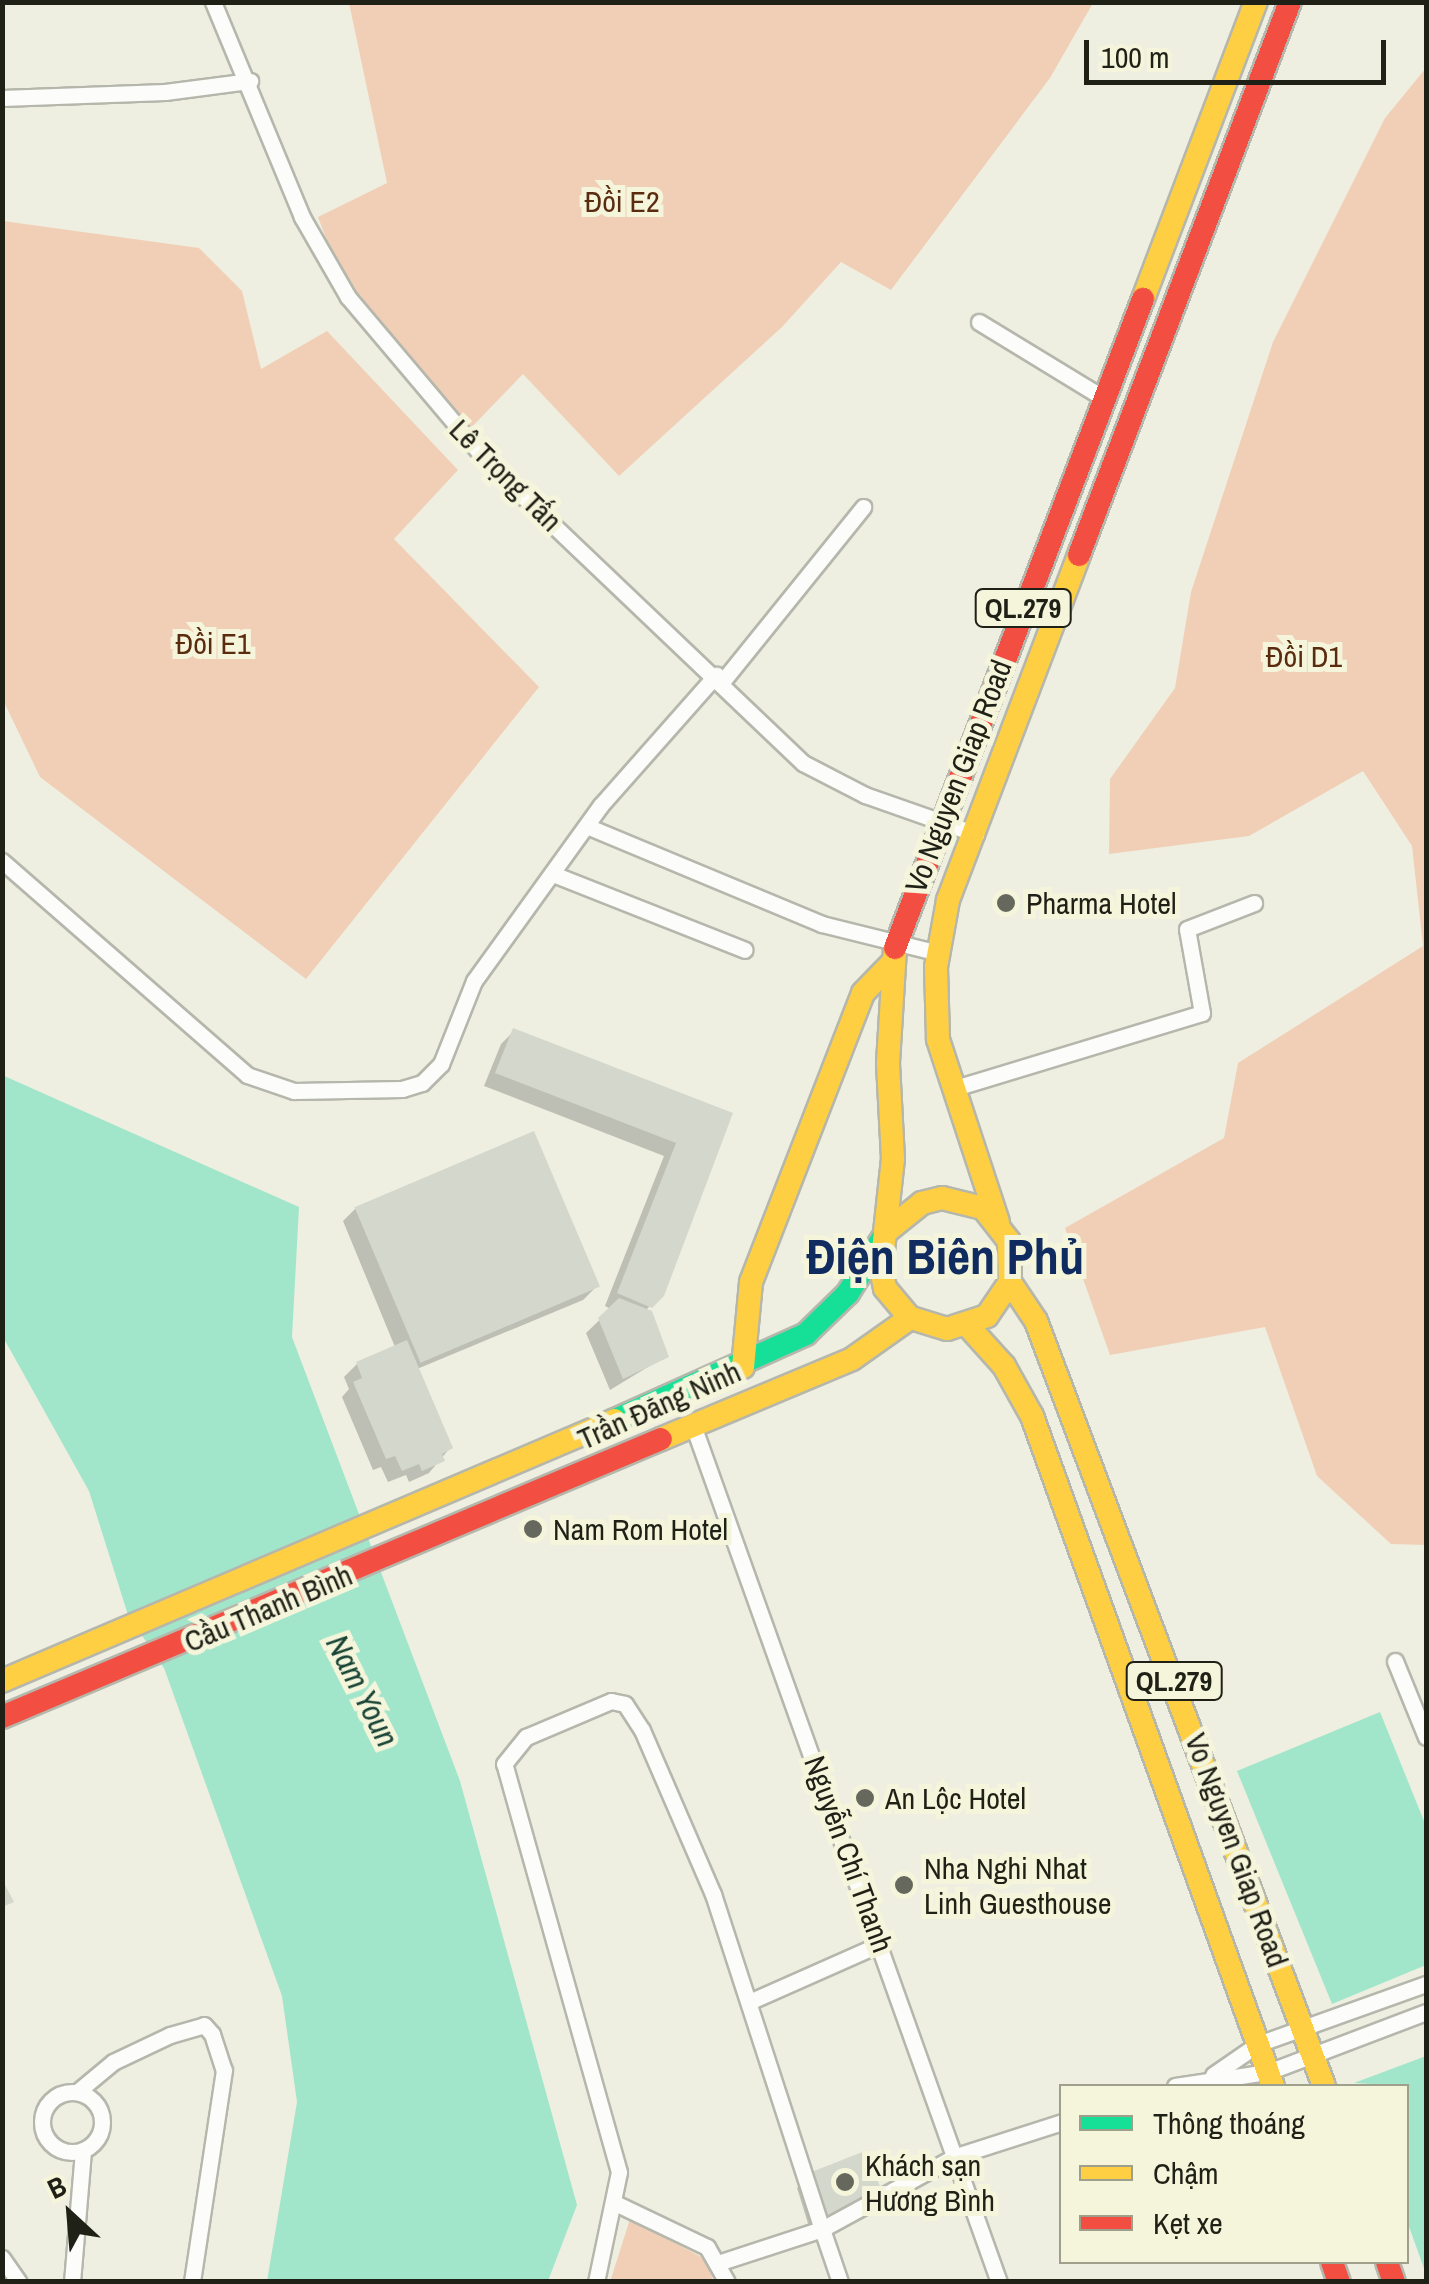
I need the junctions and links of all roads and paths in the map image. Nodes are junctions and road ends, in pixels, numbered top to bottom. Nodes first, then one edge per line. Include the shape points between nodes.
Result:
1 (213, 2) edge
2 (1256, 2) edge
3 (1290, 2) edge
4 (250, 81) junction
5 (2, 98) edge
6 (1210, 130) junction
7 (1240, 140) junction
8 (978, 322) dead end
9 (1105, 399) junction
10 (863, 507) dead end
11 (718, 679) junction
12 (938, 823) junction
13 (589, 827) junction
14 (976, 834) junction
15 (2, 862) edge
16 (553, 874) junction
17 (1254, 902) dead end
18 (745, 950) dead end
19 (895, 953) junction
20 (938, 953) junction
21 (952, 1089) junction
22 (998, 1222) junction
23 (886, 1232) junction
24 (1010, 1282) junction
25 (910, 1318) junction
26 (968, 1326) junction
27 (743, 1368) junction
28 (682, 1398) junction
29 (694, 1428) junction
30 (389, 1522) joint
31 (404, 1551) joint
32 (1395, 1661) dead end
33 (2, 1681) edge
34 (2, 1717) edge
35 (1426, 1737) edge
36 (882, 1942) junction
37 (1426, 1984) edge
38 (749, 2002) junction
39 (1426, 2012) edge
40 (1302, 2030) junction
41 (1258, 2044) junction
42 (1313, 2054) junction
43 (1210, 2078) junction
44 (1271, 2079) edge
45 (1184, 2084) edge
46 (1323, 2084) edge
47 (77, 2092) junction
48 (1059, 2123) edge
49 (83, 2150) junction
50 (956, 2156) junction
51 (615, 2204) junction
52 (822, 2228) junction
53 (2, 2258) edge
54 (721, 2262) junction
55 (20, 2282) edge
56 (72, 2282) edge
57 (192, 2282) edge
58 (596, 2282) edge
59 (726, 2282) edge
60 (840, 2282) edge
61 (999, 2282) edge

1 - 4 street, Lê Trọng Tấn
2 - 6 main road, Vo Nguyen Giap Road / QL.279
3 - 7 main road, Vo Nguyen Giap Road / QL.279
4 - 5 street via 164,92
4 - 11 street, Lê Trọng Tấn via 302,217 348,296 489,464
6 - 7 main road
6 - 9 main road, Vo Nguyen Giap Road / QL.279
7 - 14 main road, Vo Nguyen Giap Road / QL.279
8 - 9 street
9 - 12 main road, Vo Nguyen Giap Road / QL.279
10 - 11 street
11 - 12 street, Lê Trọng Tấn via 802,763
11 - 13 street
12 - 14 street, Lê Trọng Tấn
12 - 19 main road, Vo Nguyen Giap Road / QL.279
13 - 16 street
13 - 19 street
14 - 20 main road, Vo Nguyen Giap Road / QL.279 via 948,900
15 - 16 street via 247,1075 294,1092 412,1086 441,1064 474,981
16 - 18 street
17 - 21 street via 1187,929 1202,1013
19 - 20 street
19 - 23 main road, Vo Nguyen Giap Road / QL.279
19 - 27 main road via 863,994 751,1282
20 - 21 main road, Vo Nguyen Giap Road / QL.279 via 938,1039
21 - 22 main road, Vo Nguyen Giap Road / QL.279
22 - 23 main road via 983,1208 942,1198 912,1208
22 - 24 main road, QL.279 via 1009,1240
23 - 25 main road, QL.279 via 885,1288
23 - 27 main road, Trần Đăng Ninh via 848,1293 806,1334
24 - 26 main road via 1002,1300
24 - 40 main road, Vo Nguyen Giap Road / QL.279 via 1036,1320
25 - 26 main road via 948,1330
25 - 29 main road, Trần Đăng Ninh via 852,1358
26 - 41 main road, Vo Nguyen Giap Road / QL.279 via 1004,1366 1032,1416
27 - 28 main road, Trần Đăng Ninh
28 - 29 main road
28 - 30 main road, Trần Đăng Ninh
29 - 31 main road, Trần Đăng Ninh
29 - 36 street, Nguyễn Chí Thanh
30 - 33 main road, Cầu Thanh Bình
31 - 34 main road, Cầu Thanh Bình
32 - 35 street
36 - 38 street
36 - 50 street, Nguyễn Chí Thanh
37 - 40 street
38 - 51 street via 713,1894 625,1704 600,1704 516,1744 504,1764 610,2132 618,2172
38 - 52 street
39 - 42 street
40 - 41 street
40 - 42 main road, Vo Nguyen Giap Road / QL.279
41 - 43 street
41 - 44 main road, Vo Nguyen Giap Road / QL.279
42 - 44 street
42 - 46 main road, Vo Nguyen Giap Road / QL.279
43 - 44 street
43 - 45 street
47 - 49 street via 91,2098 102,2126
47 - 49 street via 48,2103 42,2118 53,2146
47 - 57 street via 113,2062 170,2035 204,2025 212,2034 224,2070
48 - 50 street
49 - 56 street
50 - 52 street
50 - 61 street, Nguyễn Chí Thanh
51 - 54 street via 688,2235
51 - 58 street
52 - 54 street
52 - 60 street
53 - 55 street
54 - 59 street

